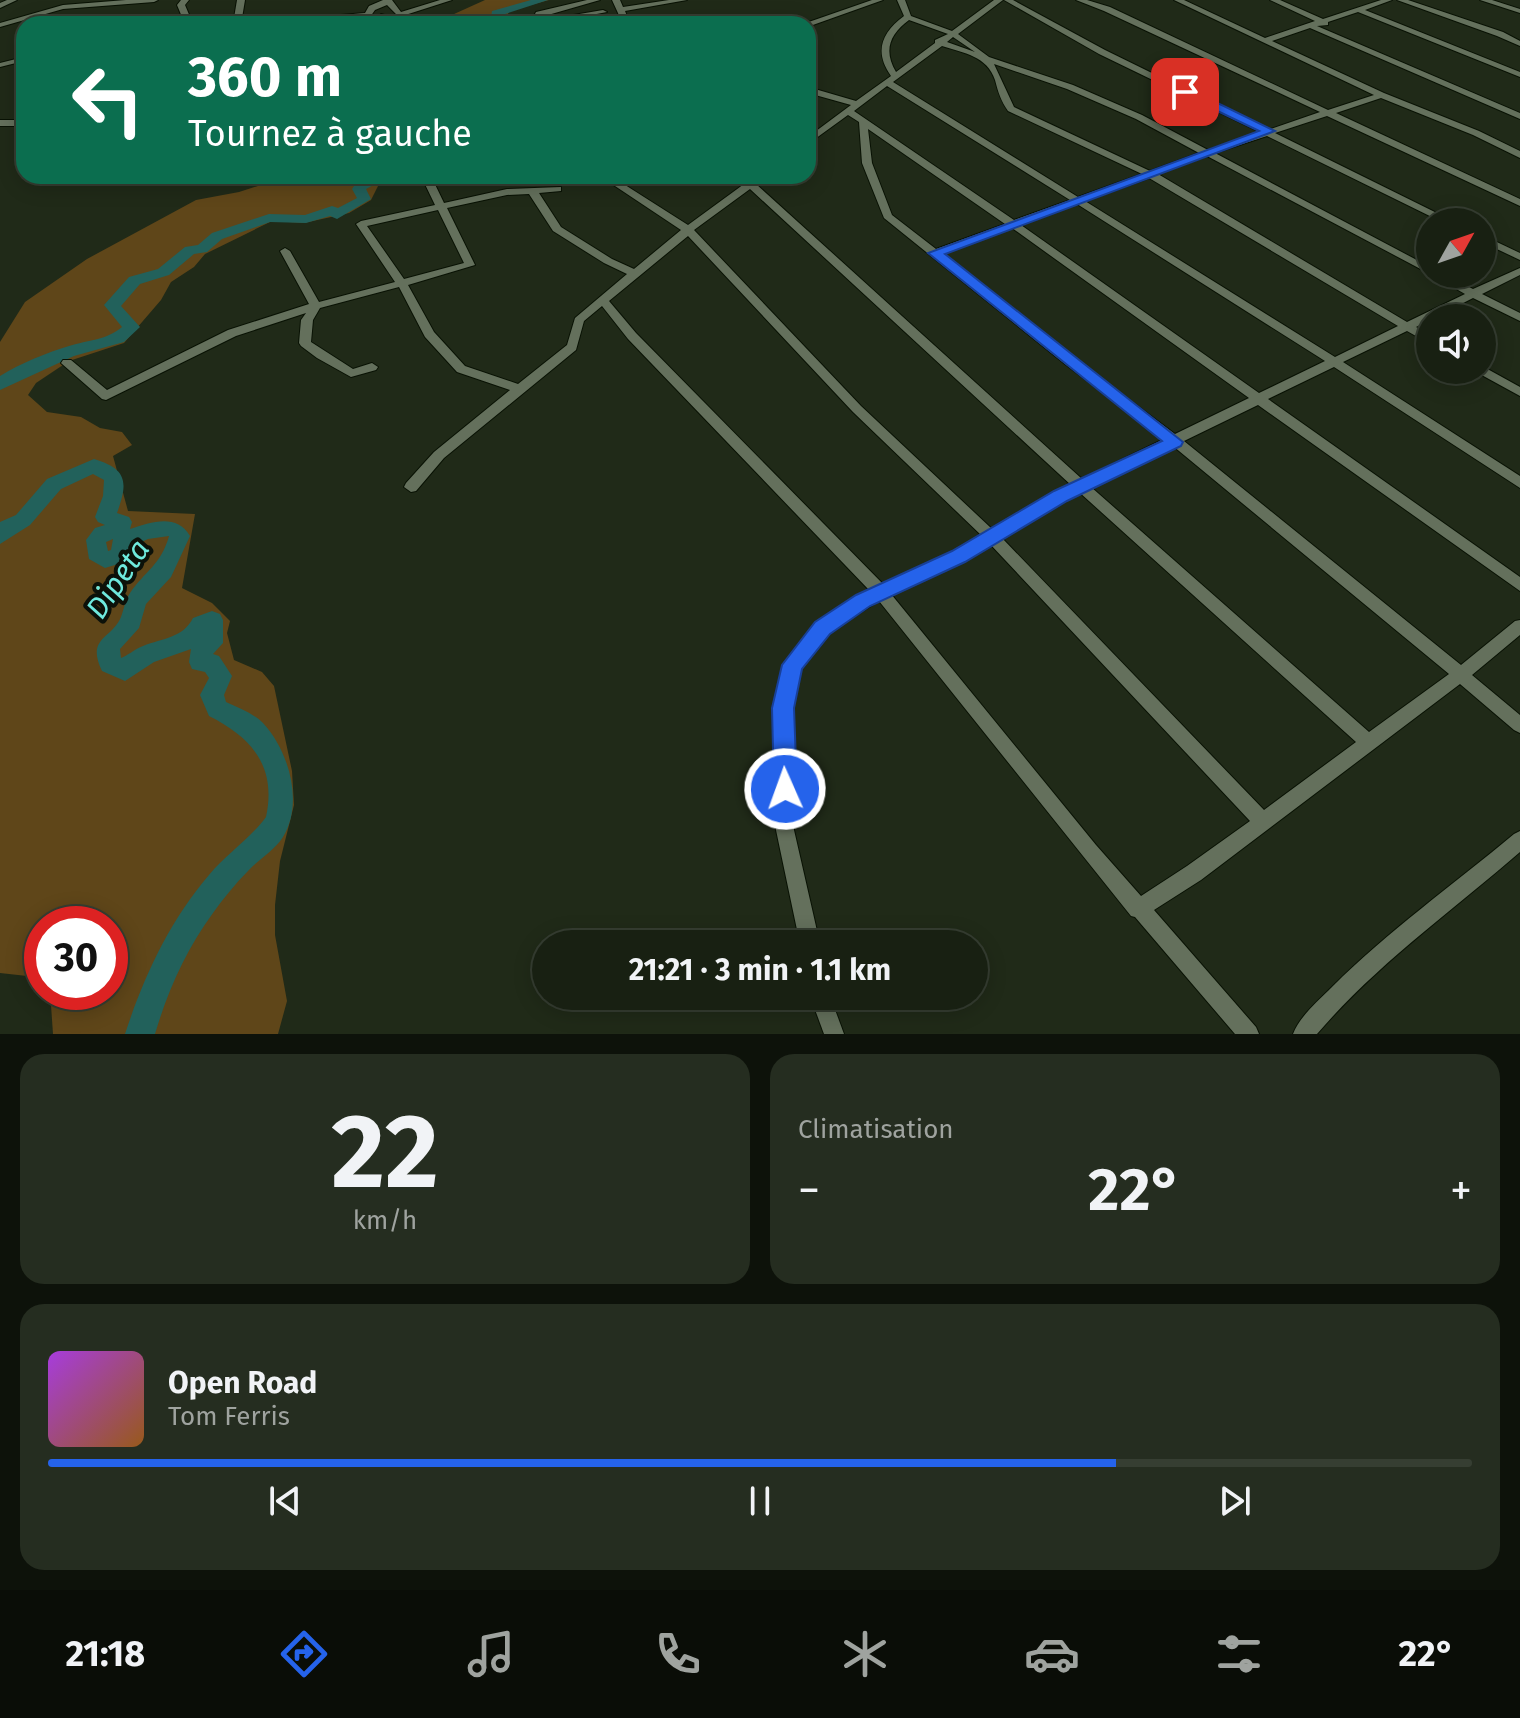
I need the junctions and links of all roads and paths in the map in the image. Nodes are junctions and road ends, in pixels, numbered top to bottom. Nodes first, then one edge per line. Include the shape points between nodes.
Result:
1 (13, 0) edge
2 (51, 0) edge
3 (79, 0) edge
4 (154, 0) edge
5 (596, 0) edge
6 (615, 0) edge
7 (683, 0) edge
8 (879, 0) edge
9 (901, 0) edge
10 (999, 0) edge
11 (1008, 0) edge
12 (1080, 0) edge
13 (1178, 0) edge
14 (1274, 0) edge
15 (1388, 0) edge
16 (1401, 0) edge
17 (1484, 0) edge
18 (388, 1) edge
19 (443, 1) edge
20 (0, 6) edge
21 (63, 7) junction
22 (1358, 8) junction
23 (620, 10) junction
24 (1520, 11) edge
25 (603, 12) dead end
26 (35, 13) junction
27 (396, 14) junction
28 (367, 15) junction
29 (26, 16) edge
30 (38, 16) edge
31 (354, 16) edge
32 (384, 16) joint
33 (537, 16) edge
34 (590, 16) edge
35 (594, 16) edge
36 (623, 16) edge
37 (908, 17) junction
38 (816, 21) edge
39 (1325, 23) junction
40 (1313, 27) junction
41 (950, 34) junction
42 (1264, 41) junction
43 (938, 42) junction
44 (1520, 44) edge
45 (985, 58) junction
46 (1520, 75) edge
47 (891, 80) junction
48 (816, 93) edge
49 (1381, 95) junction
50 (853, 108) junction
51 (1328, 113) junction
52 (1520, 116) edge
53 (863, 121) junction
54 (1269, 131) junction
55 (816, 135) edge
56 (1210, 152) junction
57 (1520, 155) edge
58 (1150, 174) junction
59 (430, 184) edge
60 (617, 184) edge
61 (751, 184) edge
62 (760, 184) edge
63 (558, 189) dead end
64 (533, 192) junction
65 (1081, 201) junction
66 (1520, 203) edge
67 (440, 206) junction
68 (1422, 208) edge
69 (1014, 225) junction
70 (688, 230) junction
71 (1496, 245) edge
72 (285, 251) dead end
73 (935, 253) junction
74 (1520, 257) edge
75 (1416, 264) edge
76 (1520, 271) edge
77 (635, 274) junction
78 (403, 285) junction
79 (1461, 288) edge
80 (1473, 294) junction
81 (604, 301) junction
82 (316, 306) junction
83 (1520, 318) edge
84 (1408, 327) junction
85 (1416, 332) edge
86 (1335, 362) junction
87 (67, 363) dead end
88 (372, 367) dead end
89 (1496, 378) edge
90 (519, 389) junction
91 (1520, 392) edge
92 (1258, 401) junction
93 (1175, 442) junction
94 (1520, 483) edge
95 (1083, 486) junction
96 (411, 487) dead end
97 (991, 536) junction
98 (1520, 585) edge
99 (881, 592) junction
100 (1520, 626) edge
101 (1461, 674) junction
102 (1520, 725) edge
103 (1368, 742) junction
104 (1261, 820) junction
105 (1520, 840) edge
106 (1138, 909) junction
107 (807, 930) edge
108 (825, 1010) edge
109 (834, 1034) edge
110 (1249, 1034) edge
111 (1303, 1034) edge

1 - 20 street
2 - 21 street
3 - 21 street
4 - 21 street
5 - 33 street
6 - 23 street
6 - 34 street
7 - 23 street
8 - 38 street
9 - 37 street
10 - 41 street
11 - 54 street via 1102,52
12 - 51 street
13 - 42 street
14 - 39 street
15 - 22 street
16 - 44 street
17 - 24 street
18 - 27 street
18 - 28 street
19 - 27 street
21 - 26 street
22 - 39 street
22 - 46 street
23 - 36 street
25 - 35 street
26 - 29 street
26 - 30 street
27 - 32 street
28 - 31 street
28 - 32 street
37 - 41 street
37 - 47 street via 887,35 884,63
39 - 40 street
40 - 42 street
40 - 52 street
41 - 43 street
41 - 45 street
42 - 49 street
43 - 45 street
43 - 47 street
45 - 56 street via 1070,87
45 - 58 street via 1011,109
47 - 50 street
47 - 65 street
48 - 50 street
49 - 51 street
49 - 57 street
50 - 53 street
50 - 55 street
51 - 54 street
51 - 66 street
53 - 69 street
53 - 73 street via 867,163 888,216
54 - 56 street
54 - 68 street
56 - 58 street
56 - 75 street
58 - 65 street
58 - 84 street
59 - 67 street
60 - 70 street
61 - 70 street
62 - 95 street
63 - 64 street
64 - 67 street
64 - 77 street via 557,229
65 - 69 street
65 - 86 street
67 - 78 street via 470,265
67 - 78 street via 361,224
69 - 73 street
69 - 92 street
70 - 77 street
70 - 97 street via 857,409
71 - 74 street
72 - 82 street
73 - 93 street
76 - 80 street
77 - 81 street
78 - 82 street
78 - 90 street via 429,334 461,369
79 - 80 street
80 - 83 street
80 - 84 street
81 - 90 street via 579,320 572,347
81 - 99 street
82 - 87 street via 232,333 106,396
82 - 88 street via 307,320 305,343 351,373
84 - 85 street
84 - 86 street
86 - 92 street
86 - 94 street
89 - 91 street
90 - 96 street via 439,455
92 - 93 street
92 - 98 street
93 - 95 street
93 - 101 street
95 - 97 street
95 - 103 street
97 - 99 street
97 - 104 street
99 - 106 street
99 - 107 street via 822,628 793,665 783,708 785,830
100 - 101 street
101 - 102 street
101 - 103 street
103 - 104 street
104 - 106 street
105 - 111 street via 1363,967
106 - 110 street
108 - 109 street

